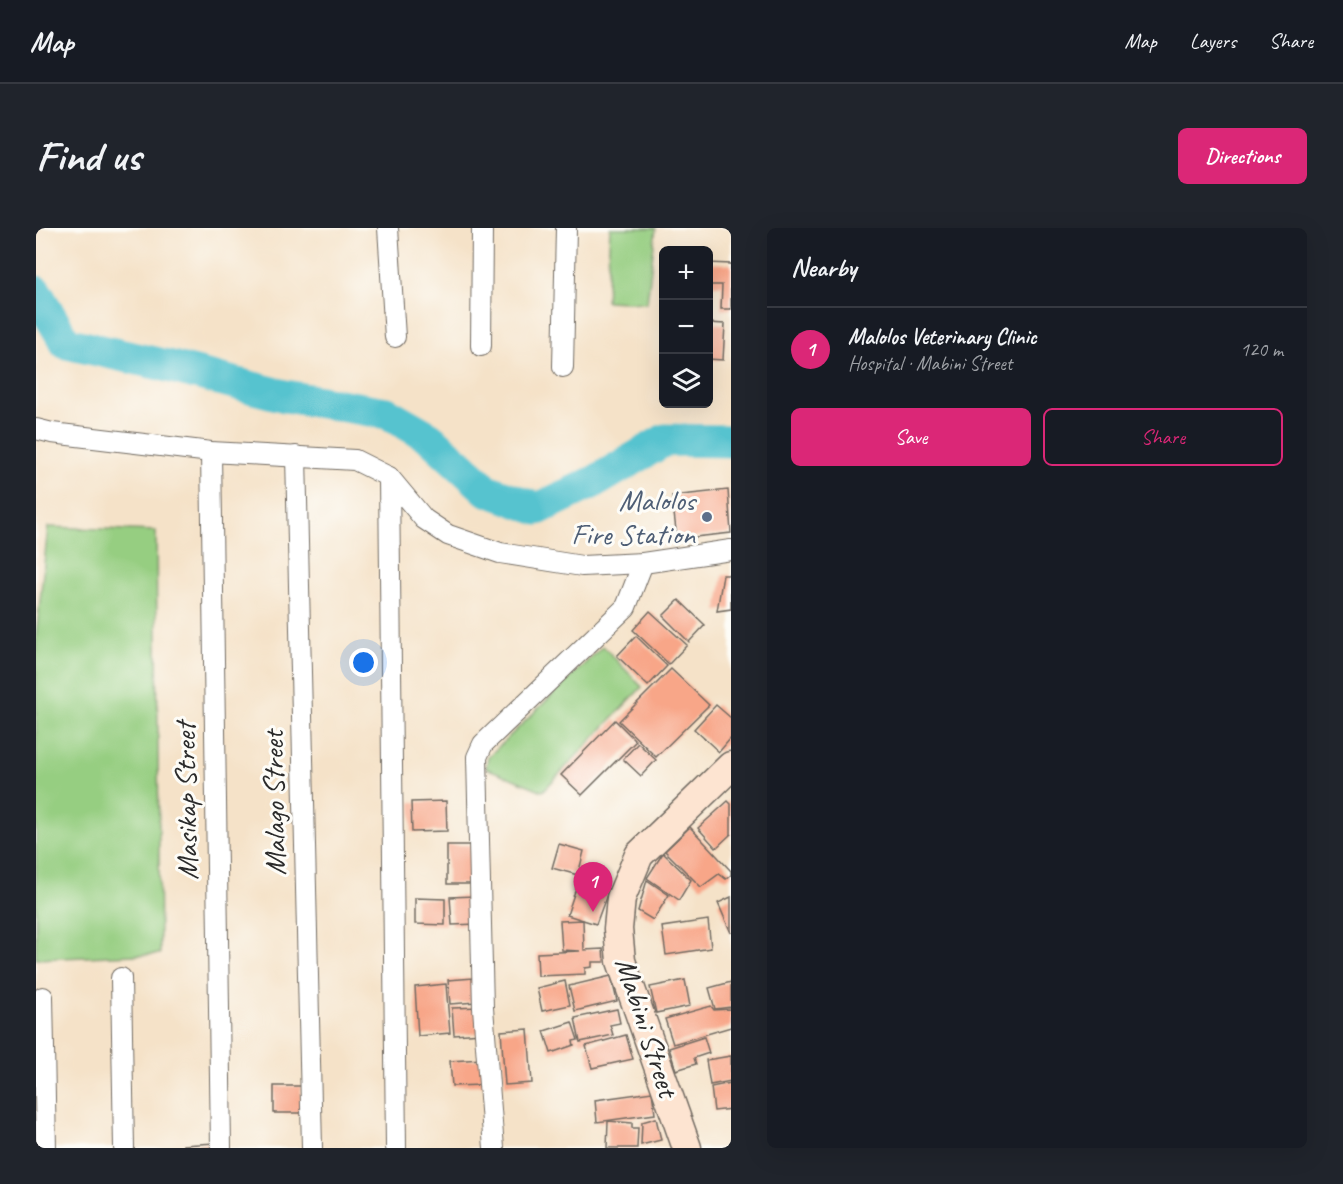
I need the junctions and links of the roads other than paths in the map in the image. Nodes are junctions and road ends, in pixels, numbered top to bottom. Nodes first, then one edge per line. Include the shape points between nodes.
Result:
1 (388, 228) edge
2 (482, 228) edge
3 (566, 228) edge
4 (395, 337) dead end
5 (481, 346) dead end
6 (563, 368) dead end
7 (36, 429) edge
8 (211, 453) junction
9 (296, 456) junction
10 (389, 477) junction
11 (731, 550) edge
12 (643, 563) junction
13 (731, 766) edge
14 (121, 978) dead end
15 (43, 997) dead end
16 (46, 1148) edge
17 (124, 1148) edge
18 (221, 1148) edge
19 (312, 1148) edge
20 (396, 1148) edge
21 (494, 1148) edge
22 (687, 1148) edge

1 - 4 street
2 - 5 street
3 - 6 street
7 - 8 street
8 - 9 street
8 - 18 street, Masikap Street
9 - 10 street via 356,460
9 - 19 street, Malago Street
10 - 12 street via 424,519 448,534 500,553 582,566
10 - 20 street
11 - 12 street
12 - 21 street via 626,607 483,744 477,757 483,1008
13 - 22 main road, Mabini Street via 639,855 621,898 621,961
14 - 17 street
15 - 16 street

